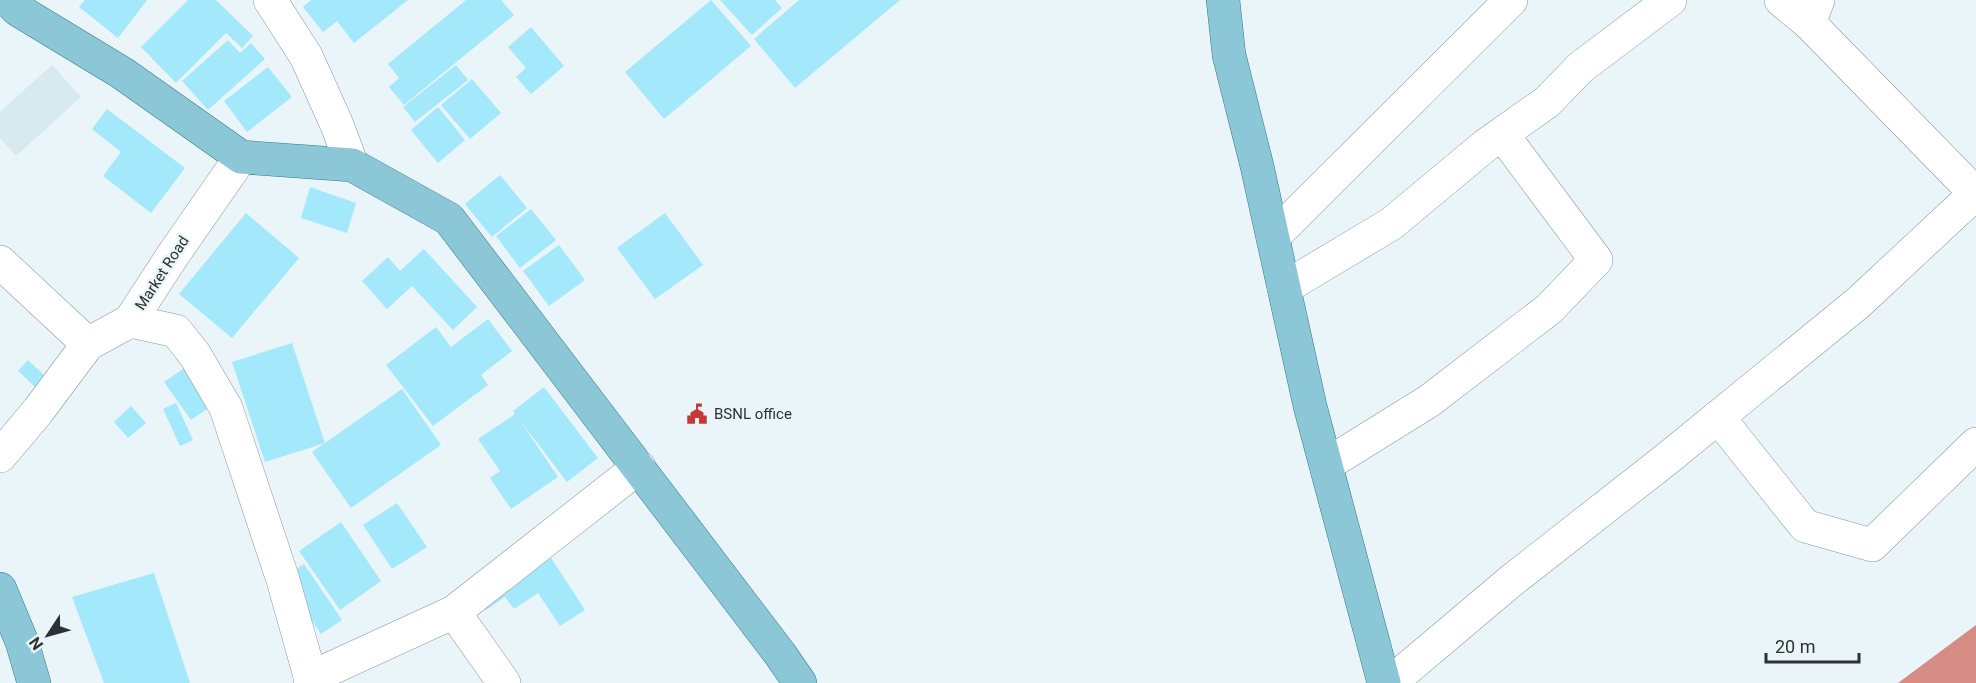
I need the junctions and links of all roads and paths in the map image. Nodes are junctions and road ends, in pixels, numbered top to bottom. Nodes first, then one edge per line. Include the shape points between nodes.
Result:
1 (8, 0) edge
2 (270, 0) edge
3 (1223, 0) edge
4 (1511, 0) edge
5 (1670, 0) edge
6 (1781, 0) edge
7 (1813, 11) edge
8 (1502, 134) junction
9 (241, 157) junction
10 (352, 165) junction
11 (1976, 194) edge
12 (1273, 237) junction
13 (0, 262) edge
14 (1284, 288) junction
15 (130, 321) junction
16 (88, 344) junction
17 (1718, 417) junction
18 (1976, 444) edge
19 (0, 456) edge
20 (1326, 465) junction
21 (639, 467) junction
22 (0, 589) edge
23 (454, 612) junction
24 (311, 681) edge
25 (34, 683) edge
26 (504, 683) edge
27 (800, 683) edge
28 (1384, 683) edge
29 (1390, 683) edge

1 - 9 main road via 18,10 122,73
2 - 10 street via 306,56
3 - 12 main road via 1229,54
4 - 12 street
5 - 8 street via 1581,68 1547,102
6 - 7 street
7 - 11 street
8 - 14 street via 1391,224
8 - 20 street via 1596,260 1549,309 1429,402
9 - 10 main road
9 - 15 street, Market Road
10 - 21 main road via 449,219
11 - 17 street via 1858,303
12 - 14 main road
13 - 16 street
14 - 20 main road
15 - 16 street, Market Road
15 - 24 street via 176,331 226,408 283,580
16 - 19 street, Market Road
17 - 18 street via 1805,526 1872,545
17 - 29 street via 1511,581
20 - 28 main road
21 - 23 street
21 - 27 main road
22 - 25 main road
23 - 24 street
23 - 26 street

